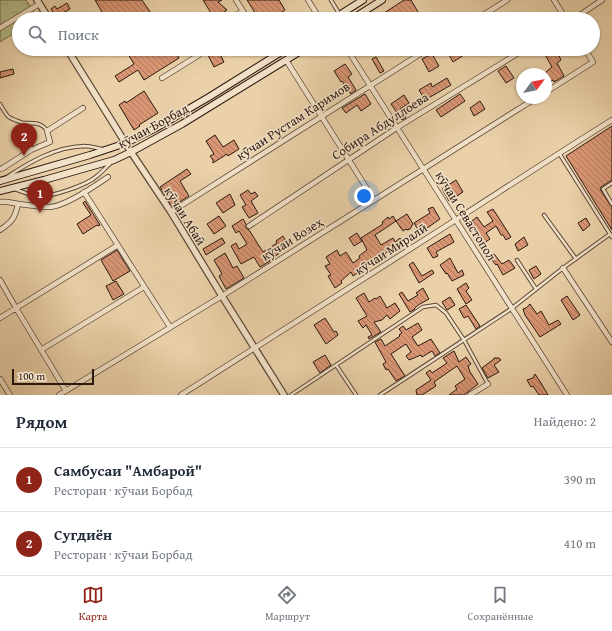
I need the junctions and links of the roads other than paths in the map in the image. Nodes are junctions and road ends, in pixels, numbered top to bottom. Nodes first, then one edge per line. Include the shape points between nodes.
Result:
1 (236, 0) edge
2 (308, 0) edge
3 (331, 0) edge
4 (363, 0) edge
5 (382, 0) edge
6 (507, 0) edge
7 (554, 0) edge
8 (602, 0) edge
9 (38, 2) edge
10 (243, 11) edge
11 (23, 12) edge
12 (44, 12) edge
13 (316, 12) edge
14 (338, 12) edge
15 (345, 12) edge
16 (363, 12) edge
17 (488, 12) edge
18 (562, 12) edge
19 (584, 12) edge
20 (12, 20) edge
21 (0, 28) edge
22 (71, 56) edge
23 (197, 56) edge
24 (275, 56) edge
25 (293, 56) edge
26 (351, 56) edge
27 (417, 56) edge
28 (515, 56) edge
29 (589, 56) edge
30 (286, 60) junction
31 (162, 78) dead end
32 (370, 85) junction
33 (552, 88) edge
34 (0, 104) edge
35 (526, 104) edge
36 (83, 108) dead end
37 (322, 116) junction
38 (612, 120) edge
39 (24, 123) junction
40 (398, 127) junction
41 (48, 131) junction
42 (126, 143) junction
43 (31, 150) junction
44 (105, 150) junction
45 (131, 152) junction
46 (559, 152) junction
47 (349, 159) junction
48 (114, 160) junction
49 (424, 168) junction
50 (0, 169) edge
51 (108, 177) dead end
52 (0, 181) edge
53 (612, 183) edge
54 (12, 188) junction
55 (0, 191) edge
56 (84, 192) junction
57 (374, 200) junction
58 (0, 202) edge
59 (18, 204) junction
60 (612, 204) edge
61 (171, 212) junction
62 (544, 215) dead end
63 (456, 220) junction
64 (249, 226) dead end
65 (0, 230) edge
66 (611, 236) edge
67 (118, 245) junction
68 (576, 259) junction
69 (517, 260) dead end
70 (563, 268) junction
71 (0, 280) edge
72 (144, 287) junction
73 (536, 289) junction
74 (222, 296) junction
75 (16, 308) junction
76 (511, 308) junction
77 (0, 318) edge
78 (170, 327) junction
79 (464, 340) junction
80 (612, 342) edge
81 (255, 349) junction
82 (41, 350) junction
83 (336, 365) junction
84 (0, 379) edge
85 (488, 384) joint
86 (66, 391) junction
87 (10, 395) edge
88 (59, 395) edge
89 (180, 395) edge
90 (284, 395) edge
91 (291, 395) edge
92 (356, 395) edge
93 (380, 395) edge
94 (470, 395) edge
95 (567, 395) edge

1 - 10 street
2 - 13 street
3 - 14 lane
4 - 15 main road
5 - 16 main road
6 - 17 street
7 - 18 street
8 - 19 street
9 - 11 street
9 - 12 street
20 - 21 street
22 - 42 street, кӯчаи Абаӣ
23 - 31 street
24 - 42 main road, кӯчаи Борбад via 203,101
25 - 30 main road, кӯчаи Борбад
26 - 32 street, кӯчаи Севастопол
27 - 32 street, кӯчаи Рустам Каримов
28 - 40 street, Собира Абдуллоева
29 - 33 street via 593,62
30 - 37 street
30 - 45 main road, кӯчаи Борбад
32 - 37 street, кӯчаи Рустам Каримов
32 - 40 street, кӯчаи Севастопол
34 - 39 lane via 11,119
35 - 49 street, кӯчаи Возеҳ
36 - 41 street
37 - 47 street
37 - 61 street, кӯчаи Рустам Каримов
38 - 46 street, кӯчаи Миралӣ
39 - 41 lane via 42,125
39 - 43 lane
40 - 47 street, Собира Абдуллоева
40 - 49 street, кӯчаи Севастопол
41 - 43 street via 50,142
42 - 44 main road, кӯчаи Борбад
42 - 45 street, кӯчаи Абаӣ
43 - 50 street
44 - 52 main road, кӯчаи Борбад
44 - 52 lane via 85,146 63,149 25,165
45 - 48 main road, кӯчаи Борбад
45 - 61 street, кӯчаи Абаӣ
46 - 63 street, кӯчаи Миралӣ
46 - 66 lane
47 - 57 street
47 - 64 street, Собира Абдуллоева
48 - 54 main road, кӯчаи Борбад
48 - 54 lane via 97,176 80,186 53,195 36,196
49 - 57 street, кӯчаи Возеҳ
49 - 63 street, кӯчаи Севастопол
51 - 56 street
53 - 60 lane via 603,189
54 - 55 main road, кӯчаи Борбад
56 - 59 street via 51,207
56 - 67 street
57 - 74 street, кӯчаи Возеҳ
58 - 59 street
59 - 65 street via 16,216
61 - 74 street, кӯчаи Абаӣ
62 - 68 lane
63 - 76 street, кӯчаи Севастопол
63 - 81 street, кӯчаи Миралӣ
66 - 68 lane
67 - 72 street
67 - 75 street
68 - 70 lane
69 - 73 lane
70 - 73 lane
70 - 80 street
71 - 75 street
72 - 78 street
72 - 82 street
73 - 76 lane
74 - 78 street, кӯчаи Возеҳ
74 - 81 street, кӯчаи Абаӣ
75 - 77 street
75 - 82 street
76 - 79 lane
76 - 95 street, кӯчаи Севастопол
78 - 86 street, кӯчаи Возеҳ
79 - 83 lane via 446,313 436,305 423,307
79 - 85 lane
79 - 93 lane
81 - 89 street, кӯчаи Миралӣ
81 - 90 street, кӯчаи Абаӣ
82 - 86 street
83 - 91 lane
83 - 92 lane
84 - 87 street
85 - 94 street
86 - 88 street, кӯчаи Возеҳ

